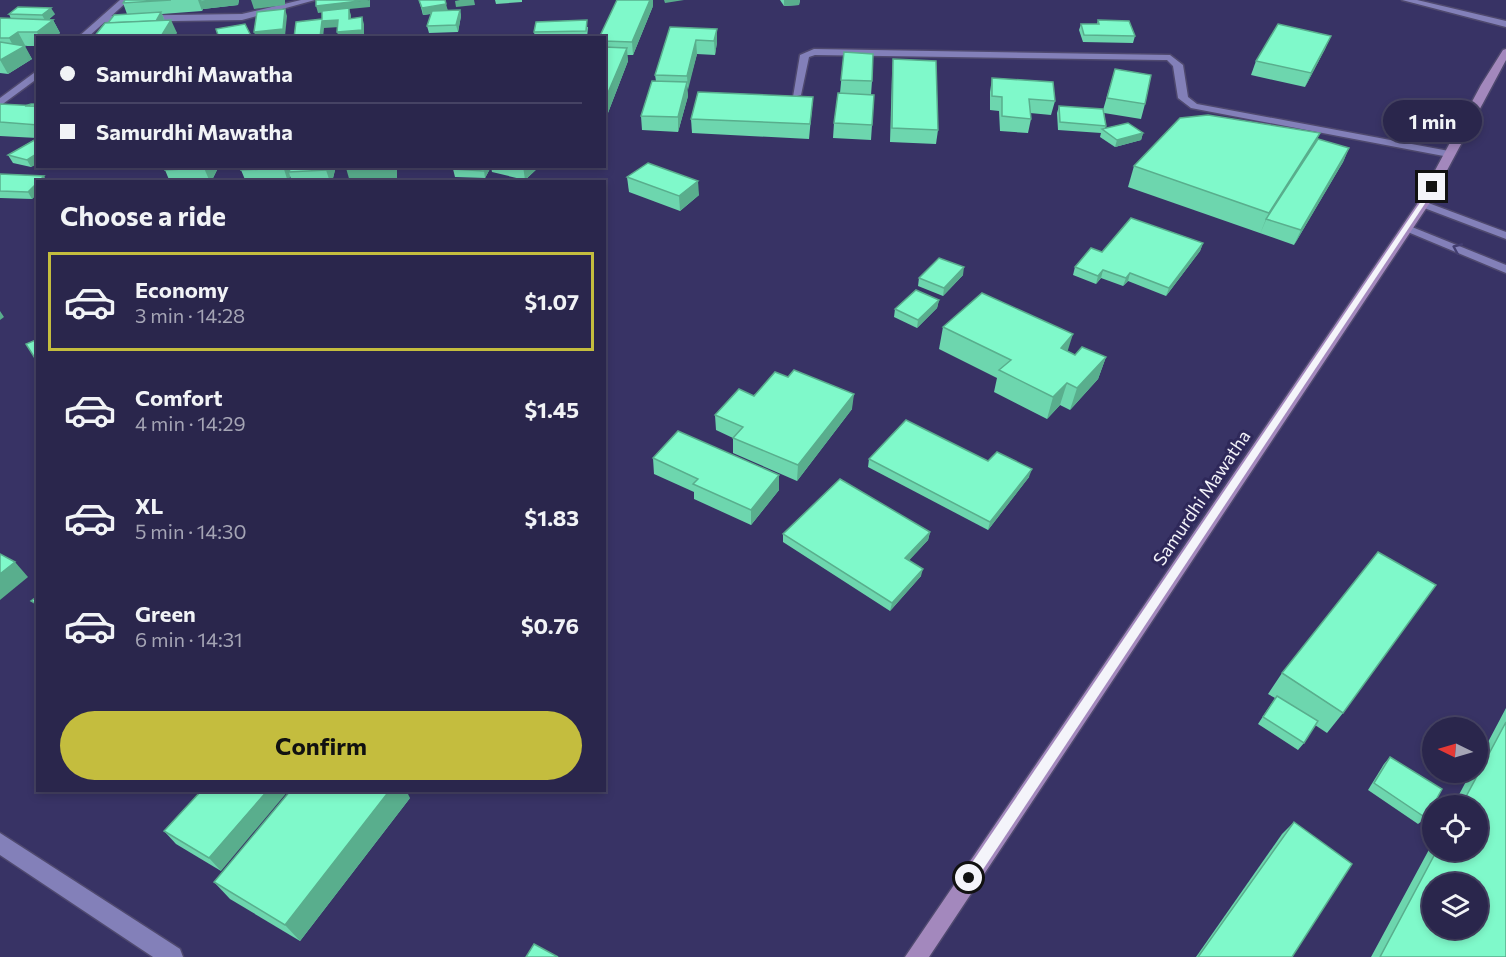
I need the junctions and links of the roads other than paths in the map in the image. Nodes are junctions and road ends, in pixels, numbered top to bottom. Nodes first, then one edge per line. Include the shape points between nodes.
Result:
1 (124, 0) edge
2 (311, 0) edge
3 (1406, 0) edge
4 (104, 19) junction
5 (1506, 24) edge
6 (83, 36) edge
7 (1506, 52) edge
8 (36, 75) edge
9 (796, 95) edge
10 (0, 103) edge
11 (1449, 154) junction
12 (1423, 204) junction
13 (1407, 228) junction
14 (1506, 236) edge
15 (1506, 269) edge
16 (0, 843) edge
17 (172, 957) edge
18 (916, 957) edge

1 - 4 street
2 - 4 street via 242,17
3 - 5 street
4 - 6 street
7 - 11 main road, Samurdhi Mawatha
8 - 10 street
9 - 11 street via 805,55 814,51 1162,57 1178,65 1183,98 1194,106
11 - 12 main road, Samurdhi Mawatha
12 - 13 main road, Samurdhi Mawatha
12 - 14 street
15 -> 13 street
13 - 18 main road, Samurdhi Mawatha
16 - 17 street

